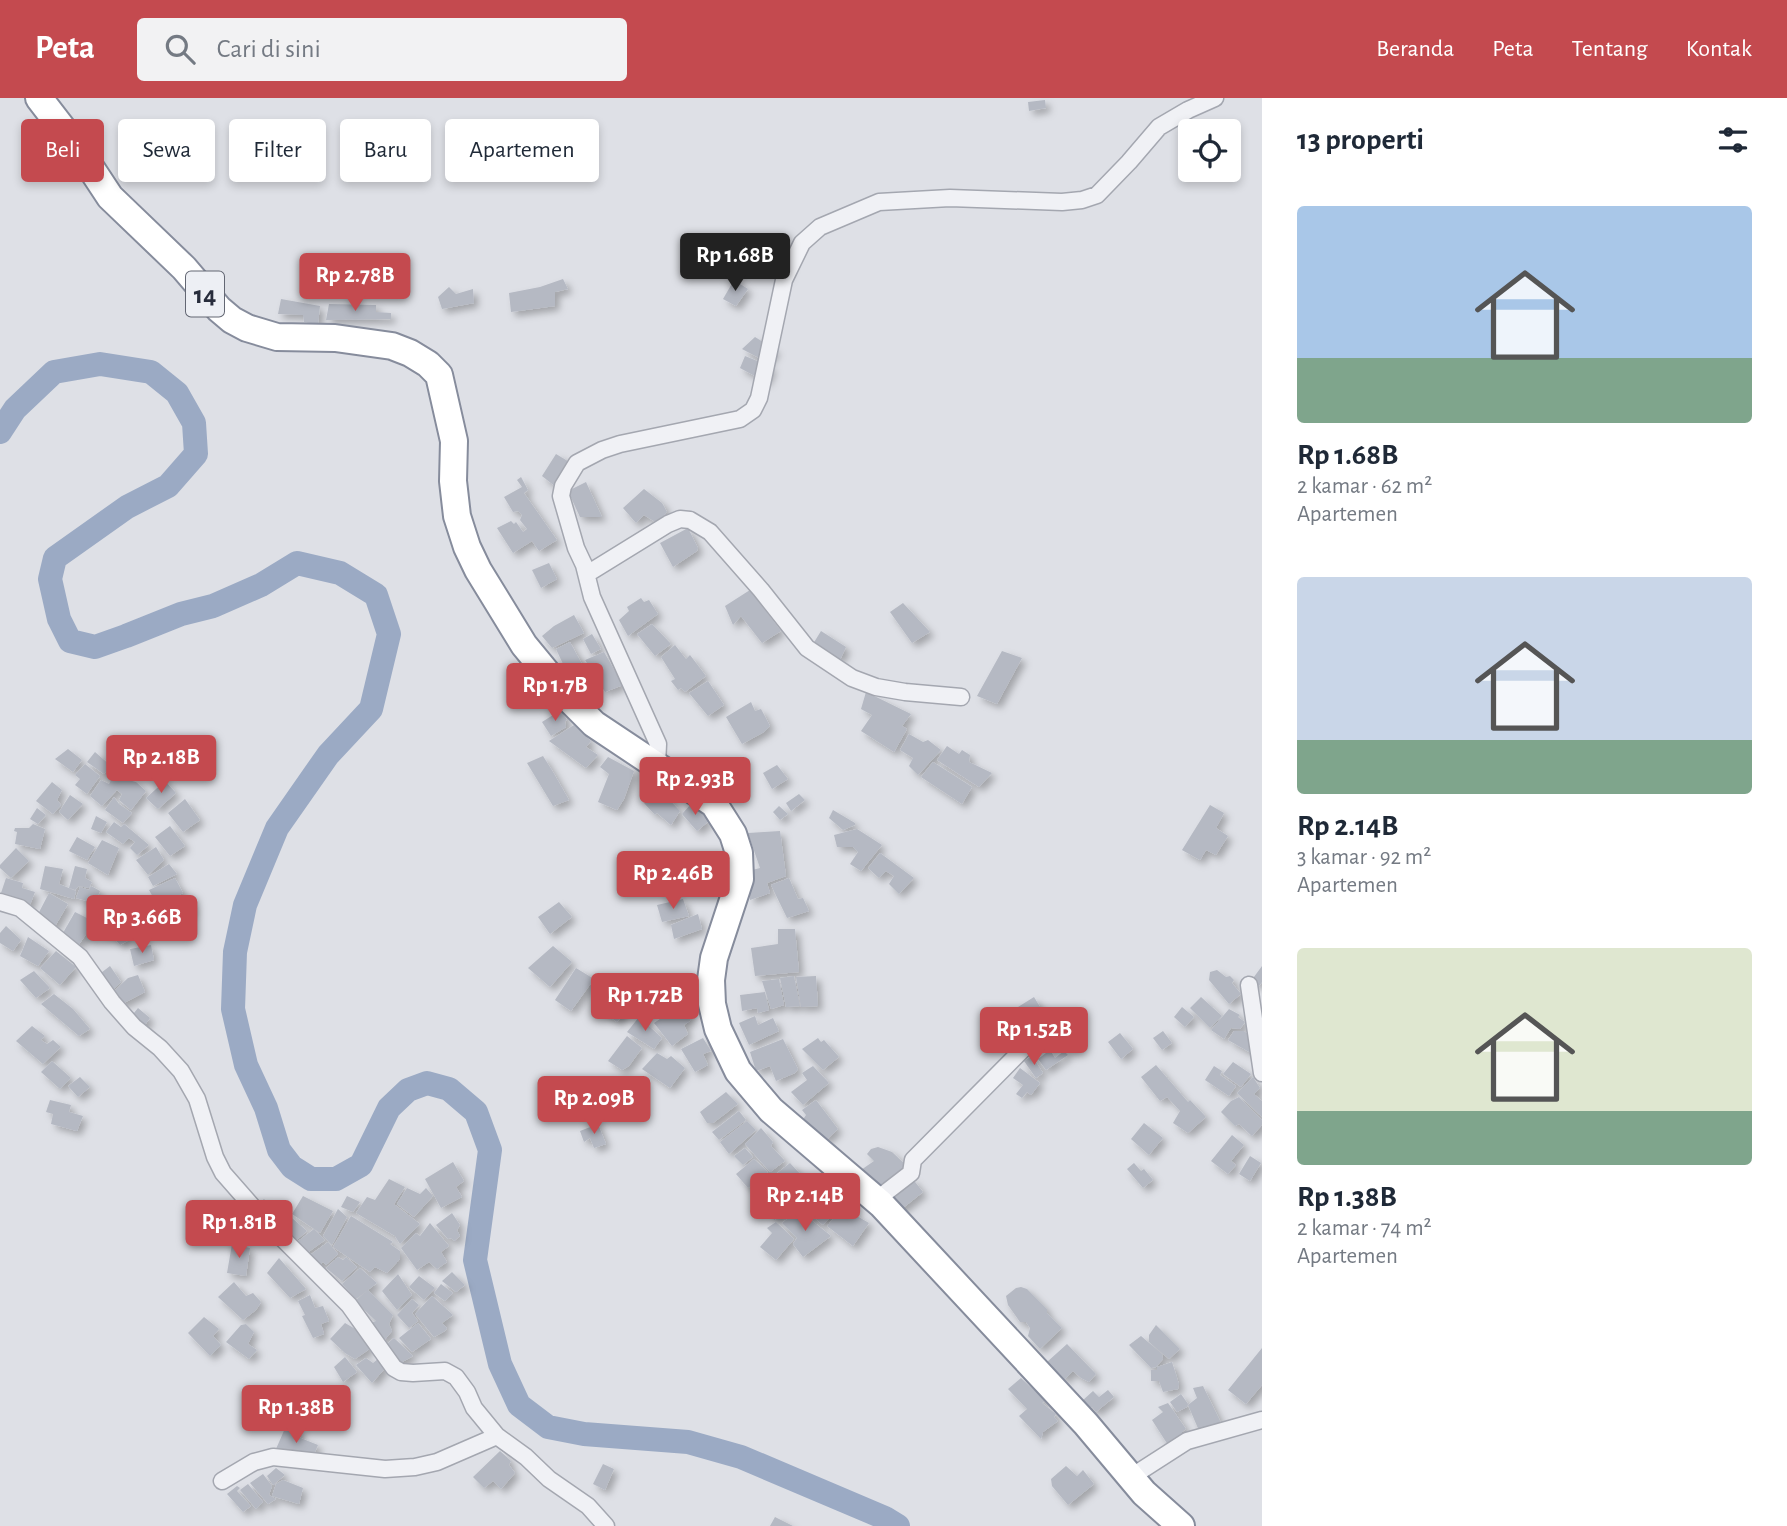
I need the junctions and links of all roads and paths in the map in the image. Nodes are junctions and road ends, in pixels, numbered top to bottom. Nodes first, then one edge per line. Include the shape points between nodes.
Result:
1 (39, 98) edge
2 (1215, 98) edge
3 (587, 574) junction
4 (961, 697) dead end
5 (657, 765) junction
6 (0, 902) edge
7 (1250, 985) dead end
8 (1065, 1023) dead end
9 (1262, 1073) edge
10 (876, 1200) junction
11 (1262, 1420) edge
12 (497, 1436) junction
13 (1131, 1478) junction
14 (222, 1481) dead end
15 (606, 1526) edge
16 (1181, 1526) edge

1 - 5 highway, 14 via 110,197 232,320 277,337 335,338 392,346 428,364 439,375 454,441 457,516 478,570 532,655 579,711 610,737
2 - 3 street via 1158,128 1097,195 1082,200 879,202 820,227 802,243 785,280 760,398 753,410 740,419 620,444 577,463 561,496
3 - 4 street via 668,524 690,520 710,532 820,658 876,687
3 - 5 street via 592,597 658,744
5 - 10 highway, 14 via 714,804 739,853 740,880 711,980 718,1030 738,1071 771,1110
6 - 12 street via 20,908 80,957 127,1019 181,1071 197,1099 223,1173 349,1305 394,1368 413,1373 445,1371 456,1377
7 - 9 street
8 - 10 street via 1026,1046 913,1160 911,1173
10 - 13 highway, 14
11 - 13 street via 1187,1441
12 - 14 street via 415,1467 385,1469 272,1457
12 - 15 street via 588,1506
13 - 16 highway, 14

